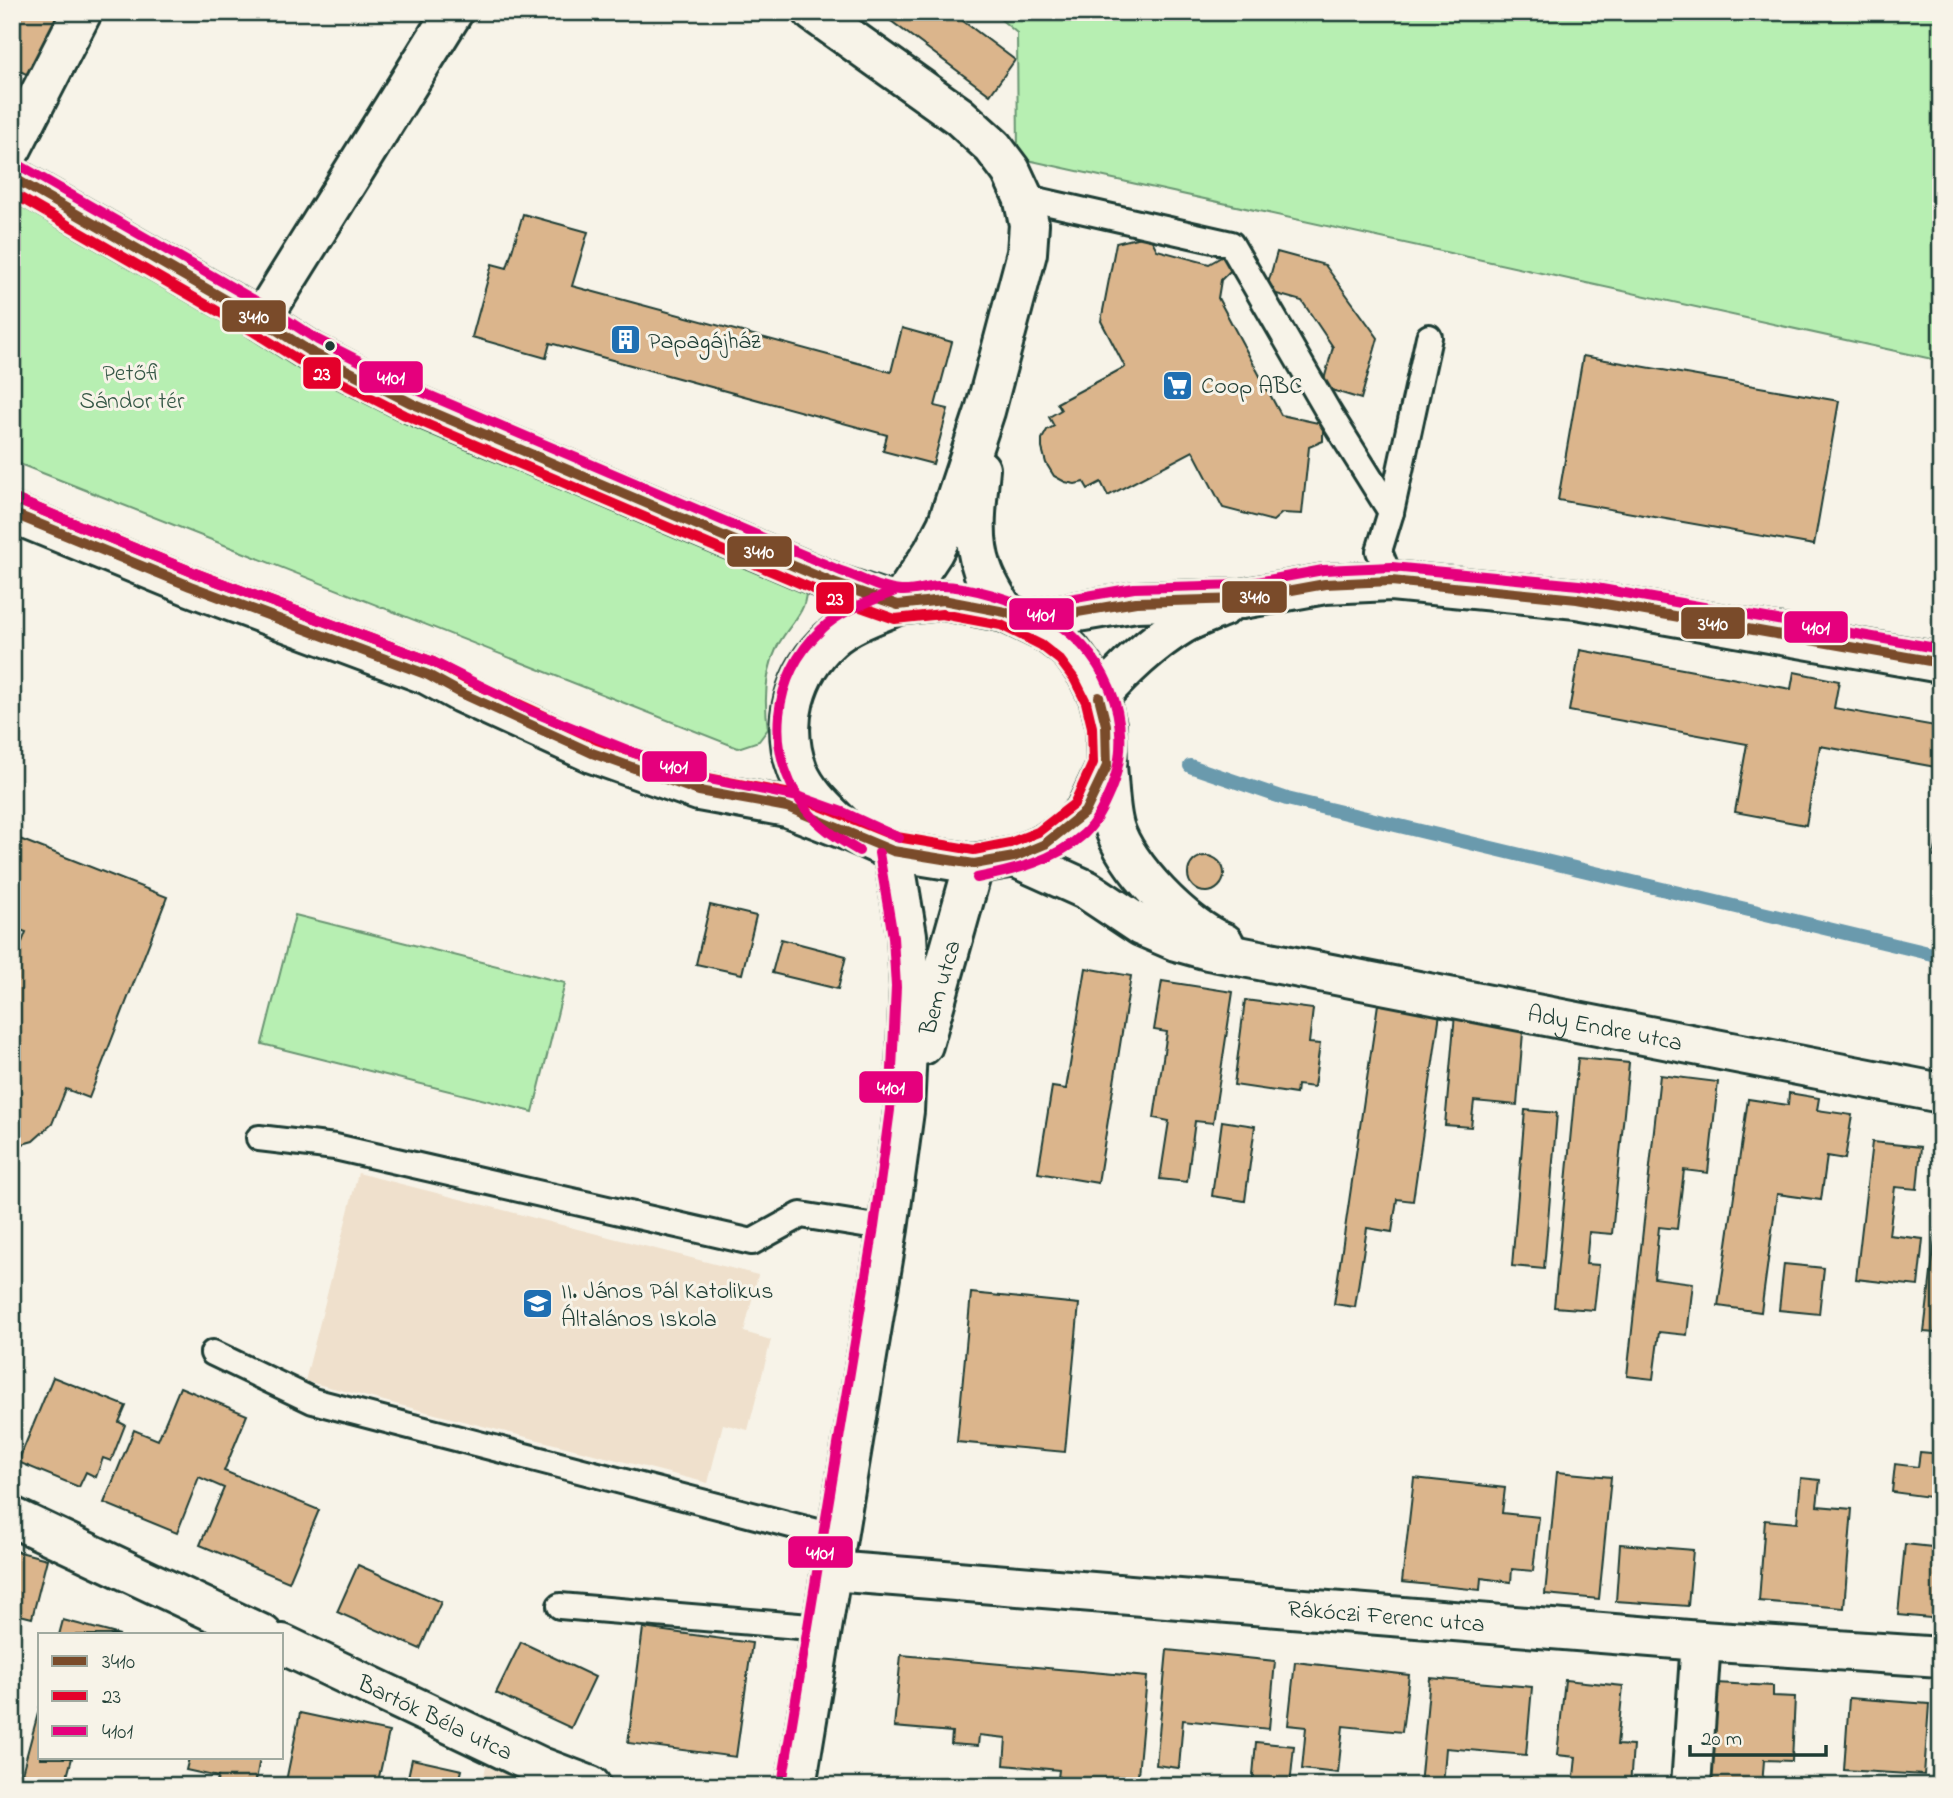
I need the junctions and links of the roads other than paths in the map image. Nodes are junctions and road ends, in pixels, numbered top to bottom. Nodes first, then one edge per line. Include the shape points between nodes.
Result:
1 (82, 12) edge
2 (453, 12) edge
3 (813, 12) edge
4 (12, 148) edge
5 (12, 177) edge
6 (1023, 197) junction
7 (261, 320) junction
8 (1429, 337) dead end
9 (985, 411) junction
10 (1391, 512) junction
11 (12, 513) edge
12 (1391, 582) junction
13 (1242, 599) junction
14 (898, 605) junction
15 (1015, 616) junction
16 (1941, 663) edge
17 (1099, 697) junction
18 (1107, 766) junction
19 (846, 830) junction
20 (893, 851) junction
21 (1014, 857) junction
22 (974, 864) junction
23 (1269, 960) junction
24 (1941, 1093) edge
25 (904, 1111) junction
26 (259, 1138) dead end
27 (888, 1229) junction
28 (213, 1353) dead end
29 (12, 1517) edge
30 (834, 1554) junction
31 (560, 1606) dead end
32 (822, 1628) junction
33 (259, 1633) edge
34 (1701, 1641) junction
35 (284, 1645) edge
36 (1941, 1657) edge
37 (591, 1786) edge
38 (796, 1786) edge
39 (1691, 1786) edge

1 - 4 street
2 - 7 street
3 - 6 street via 959,116 1012,171
5 - 7 street
6 - 9 street via 1029,224 1027,253
6 - 10 lane via 1231,244
7 - 14 street via 311,352 411,402 788,564
8 - 10 lane
9 - 14 street via 947,525
9 - 15 street via 976,534 988,583
10 - 12 lane via 1379,551
11 - 19 street via 428,675 592,753 699,791 787,807
12 - 13 street via 1325,584
12 - 16 street via 1577,599
13 - 15 street via 1136,602
13 - 17 street via 1183,624 1128,666
14 - 15 street via 943,600
14 - 19 street via 832,638 810,663 791,708 789,733 798,772 817,801
15 - 17 street, Ady Endre utca via 1070,650
17 - 18 street, Ady Endre utca via 1106,725
18 - 21 street via 1085,812 1045,844
18 - 23 street, Ady Endre utca via 1114,825 1133,864 1188,921 1212,938
19 - 20 street
20 - 22 street
20 - 25 street, Bem utca via 910,987
21 - 22 street
21 - 23 street, Ady Endre utca via 1087,890 1141,926 1176,941
22 - 25 street, Bem utca
23 - 24 street, Ady Endre utca
25 - 27 street, Bem utca
26 - 27 lane via 335,1147 752,1242 801,1215
27 - 30 street, Bem utca
28 - 30 lane via 313,1401
29 - 33 street
30 - 32 street, Bem utca
30 - 34 street, Rákóczi Ferenc utca
31 - 32 lane
32 - 38 street, Bem utca
34 - 36 street, Rákóczi Ferenc utca
34 - 39 street
35 - 37 street, Bartók Béla utca via 541,1767

